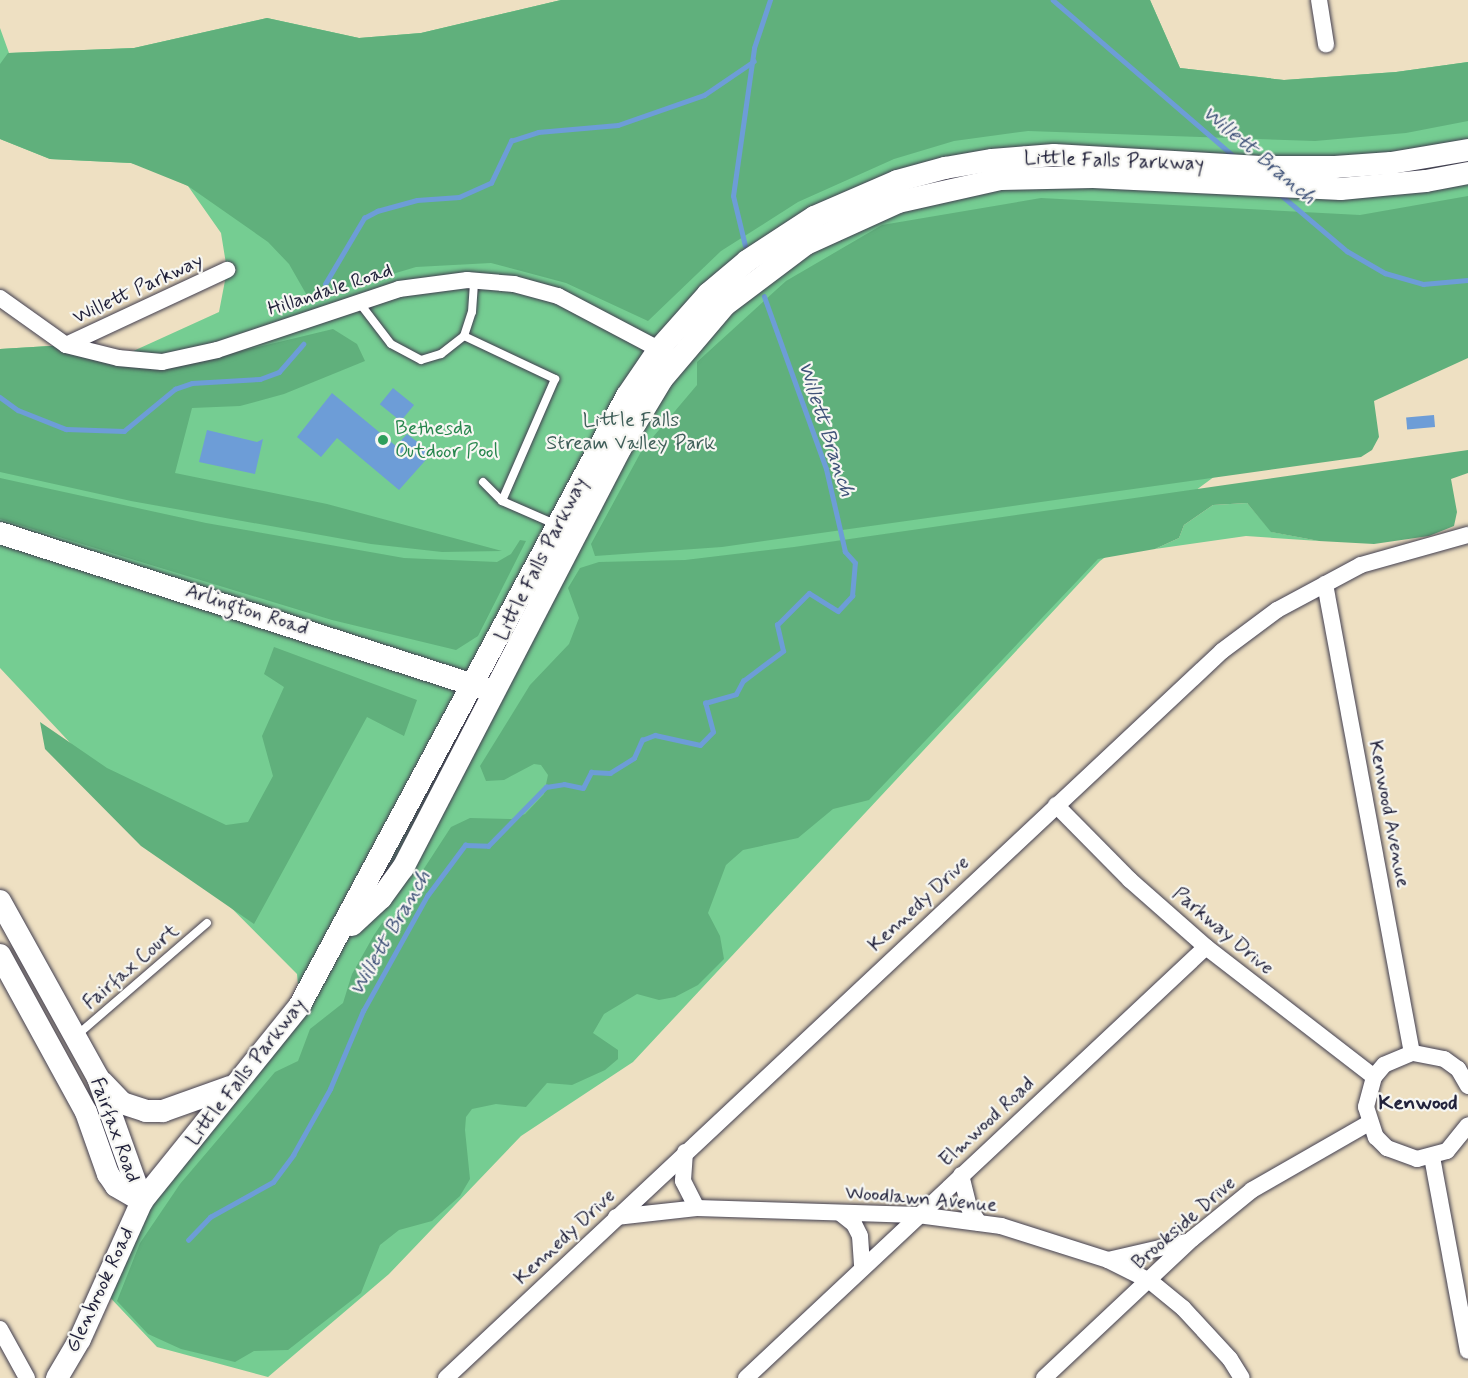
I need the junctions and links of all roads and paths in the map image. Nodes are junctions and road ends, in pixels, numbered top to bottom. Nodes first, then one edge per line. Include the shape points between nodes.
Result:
1 (1319, 0) edge
2 (1326, 44) dead end
3 (1468, 150) edge
4 (1468, 173) edge
5 (226, 270) dead end
6 (474, 280) junction
7 (0, 298) edge
8 (358, 302) junction
9 (464, 336) junction
10 (66, 345) junction
11 (668, 354) junction
12 (483, 483) dead end
13 (501, 501) junction
14 (557, 525) junction
15 (0, 533) edge
16 (1468, 535) edge
17 (1325, 584) junction
18 (485, 688) junction
19 (1056, 805) junction
20 (0, 901) edge
21 (207, 923) dead end
22 (1206, 947) junction
23 (0, 955) edge
24 (61, 1008) junction
25 (37, 1021) junction
26 (76, 1036) junction
27 (1412, 1053) junction
28 (1463, 1068) edge
29 (1374, 1077) junction
30 (98, 1078) junction
31 (1468, 1086) edge
32 (230, 1087) junction
33 (1369, 1123) junction
34 (1468, 1125) edge
35 (685, 1152) junction
36 (1432, 1157) junction
37 (961, 1175) junction
38 (142, 1201) junction
39 (697, 1208) junction
40 (840, 1213) junction
41 (918, 1215) junction
42 (616, 1217) junction
43 (979, 1223) junction
44 (1192, 1239) junction
45 (1107, 1260) junction
46 (862, 1268) junction
47 (1150, 1281) junction
48 (0, 1329) edge
49 (1468, 1351) edge
50 (27, 1378) edge
51 (57, 1378) edge
52 (446, 1378) edge
53 (746, 1378) edge
54 (1044, 1378) edge
55 (1242, 1378) edge

1 - 2 street
3 - 11 main road, Little Falls Parkway via 1382,164 1265,167 1023,157 945,168 849,199 772,243 708,294
4 - 11 main road, Little Falls Parkway via 1378,187 1292,189 1046,177 1001,179 898,202 824,234 761,274
5 - 10 street, Willett Parkway
6 - 8 street, Hillandale Road via 435,281
6 - 9 lane via 472,312
6 - 11 street, Hillandale Road via 514,284 558,296
7 - 10 street, Hillandale Road
8 - 9 lane via 391,344 412,358 432,358
8 - 10 street, Hillandale Road via 217,350 162,362 118,358
9 - 13 lane via 555,379
11 - 14 main road, Little Falls Parkway via 622,405
11 - 18 main road, Little Falls Parkway via 620,449
12 - 13 lane
13 - 14 lane
14 - 18 main road, Little Falls Parkway
15 - 18 main road, Arlington Road
16 - 17 street, Kennedy Drive via 1361,565
17 - 19 street, Kennedy Drive via 1277,610 1222,651
17 - 27 street, Kenwood Avenue
18 - 32 main road, Little Falls Parkway via 403,868 381,898 340,936 300,1005
19 - 22 street, Parkway Drive via 1130,880
19 - 35 street, Kennedy Drive
20 - 24 main road, Fairfax Road
21 - 26 lane, Fairfax Court
22 - 29 street, Parkway Drive
22 - 37 street, Elmwood Road
23 - 25 main road, Fairfax Road
24 - 25 street
24 - 26 main road, Fairfax Road
25 - 38 main road, Fairfax Road via 86,1112 108,1174 116,1186
26 - 30 main road, Fairfax Road
27 - 28 street via 1429,1053
27 - 29 street via 1397,1057
28 - 31 street
29 - 33 street via 1367,1099
30 - 32 main road via 122,1103 146,1111 163,1111
30 - 38 main road, Fairfax Road
32 - 38 main road, Little Falls Parkway
33 - 36 street via 1387,1148 1409,1157
33 - 44 street, Brookside Drive via 1252,1190
34 - 36 street via 1459,1141
35 - 39 street via 683,1181
35 - 42 street, Kennedy Drive
36 - 49 street
37 - 41 street, Elmwood Road
37 - 43 street via 969,1209
38 - 51 main road, Glenbrook Road via 80,1339
39 - 40 street, Woodlawn Avenue
39 - 42 street, Woodlawn Avenue
40 - 41 street, Woodlawn Avenue
40 - 46 street via 854,1224 860,1236
41 - 43 street, Woodlawn Avenue
41 - 46 street, Elmwood Road
42 - 52 street, Kennedy Drive
43 - 45 street, Woodlawn Avenue via 1001,1226
44 - 45 street via 1155,1252
44 - 47 street, Brookside Drive
45 - 47 street, Woodlawn Avenue
46 - 53 street, Elmwood Road
47 - 54 street, Brookside Drive
47 - 55 street, Woodlawn Avenue via 1184,1308
48 - 50 street

